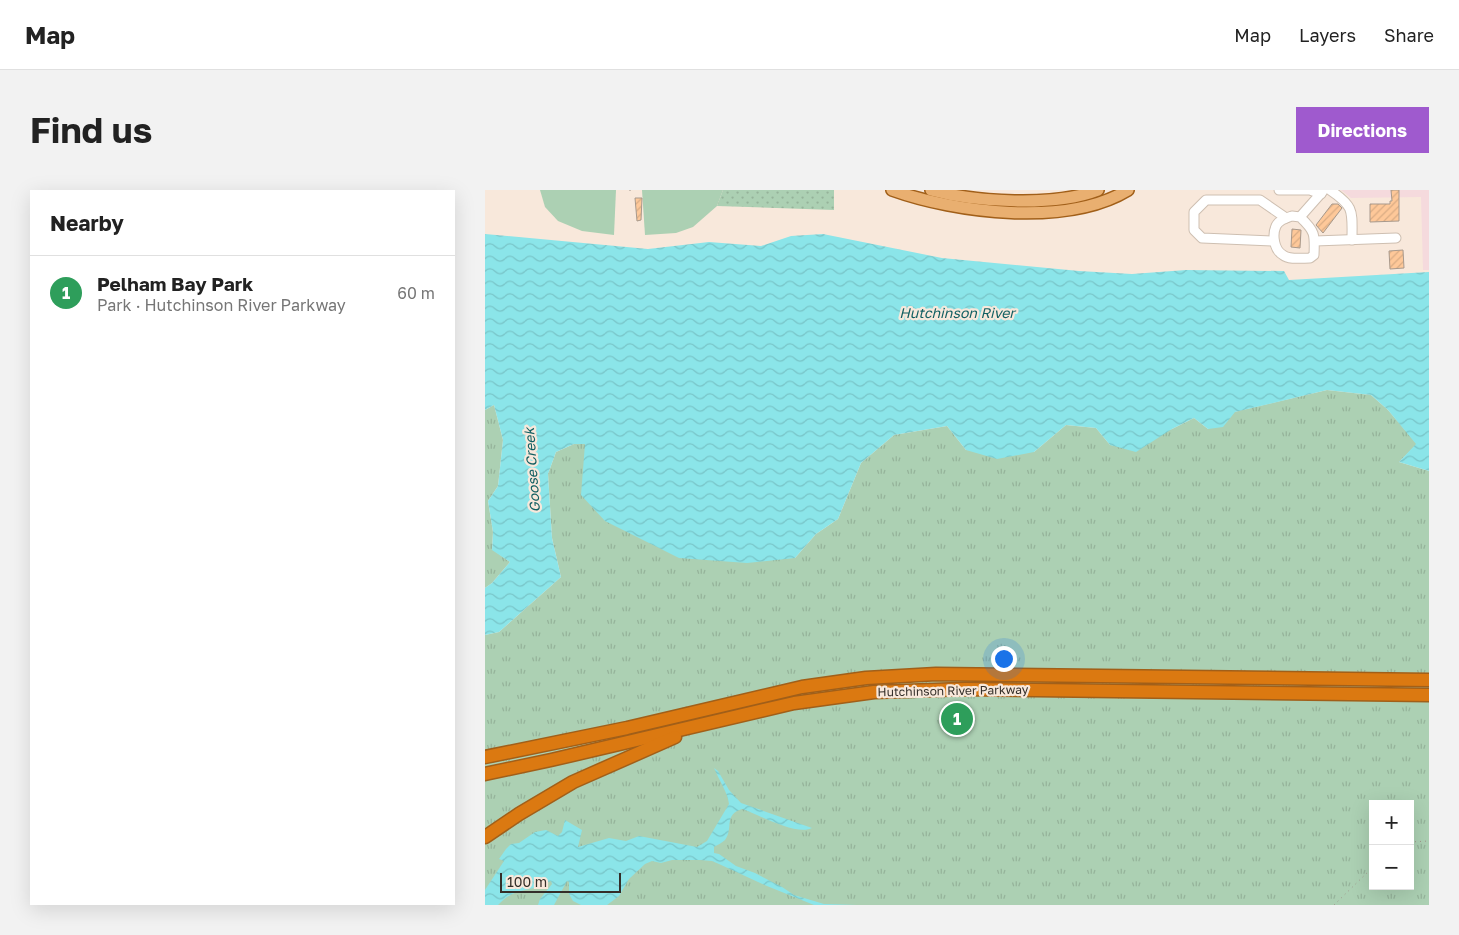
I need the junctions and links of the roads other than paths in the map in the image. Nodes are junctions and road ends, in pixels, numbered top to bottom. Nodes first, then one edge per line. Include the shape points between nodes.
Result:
1 (892, 190) edge
2 (931, 190) edge
3 (1098, 190) edge
4 (1128, 190) edge
5 (1279, 190) edge
6 (1330, 190) edge
7 (1322, 192) edge
8 (1300, 217) junction
9 (1286, 218) junction
10 (1396, 238) dead end
11 (1352, 240) junction
12 (1275, 241) junction
13 (1315, 241) junction
14 (1429, 680) edge
15 (1429, 695) edge
16 (703, 724) junction
17 (485, 757) edge
18 (485, 774) edge
19 (485, 837) edge

1 - 4 main road via 922,200 997,212 1051,211 1088,205
2 - 3 main road via 1007,201 1050,199
5 - 7 street
6 - 11 street via 1348,204 1352,213
7 - 8 street
8 - 9 street
8 - 13 street via 1314,232
9 - 12 street via 1276,226
9 - 12 street via 1260,200 1206,200 1194,212 1194,230 1202,238
10 - 11 street
11 - 13 street
12 - 13 street via 1281,255 1310,258 1315,255
14 - 17 highway, Hutchinson River Parkway via 888,676 787,690
15 - 16 highway, Hutchinson River Parkway via 912,689 819,698
16 - 18 highway, Hutchinson River Parkway
16 - 19 highway via 586,776 528,808

